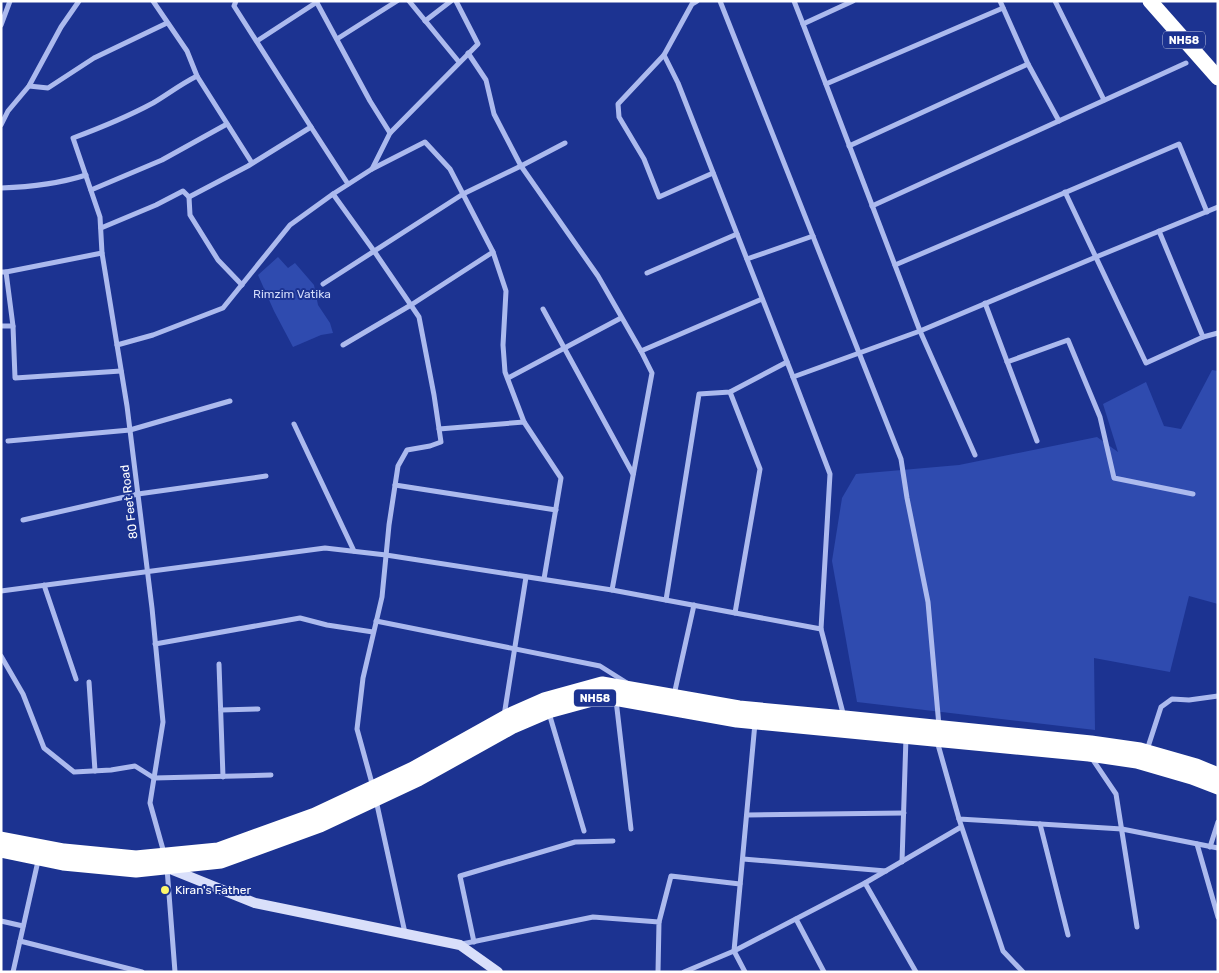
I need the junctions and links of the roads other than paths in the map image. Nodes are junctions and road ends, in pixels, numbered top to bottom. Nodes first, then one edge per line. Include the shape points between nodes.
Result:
1 (10, 1) edge
2 (79, 1) edge
3 (153, 1) edge
4 (236, 1) edge
5 (397, 1) edge
6 (409, 1) edge
7 (452, 1) edge
8 (456, 1) edge
9 (697, 1) edge
10 (720, 1) edge
11 (794, 1) edge
12 (853, 1) edge
13 (1000, 1) edge
14 (1054, 1) edge
15 (1150, 1) edge
16 (316, 2) edge
17 (1003, 8) junction
18 (425, 21) junction
19 (167, 23) junction
20 (803, 24) junction
21 (1, 25) edge
22 (337, 38) junction
23 (257, 41) junction
24 (468, 53) junction
25 (664, 55) junction
26 (459, 62) junction
27 (1186, 63) dead end
28 (1028, 64) junction
29 (196, 76) junction
30 (1218, 78) edge
31 (826, 84) junction
32 (29, 86) junction
33 (1104, 100) junction
34 (1060, 120) junction
35 (1, 124) edge
36 (228, 124) junction
37 (311, 127) junction
38 (390, 133) junction
39 (565, 143) dead end
40 (850, 146) junction
41 (252, 163) junction
42 (521, 166) junction
43 (372, 169) junction
44 (714, 174) junction
45 (86, 175) junction
46 (348, 184) junction
47 (1, 188) edge
48 (91, 190) junction
49 (1065, 192) junction
50 (333, 194) junction
51 (463, 194) junction
52 (189, 197) junction
53 (659, 200) dead end
54 (872, 206) junction
55 (1218, 207) edge
56 (1207, 212) junction
57 (101, 228) junction
58 (1159, 231) junction
59 (737, 234) junction
60 (813, 236) junction
61 (374, 251) junction
62 (493, 252) junction
63 (102, 253) junction
64 (1096, 257) junction
65 (747, 259) junction
66 (895, 265) junction
67 (4, 272) edge
68 (647, 273) dead end
69 (242, 284) junction
70 (323, 284) dead end
71 (762, 299) junction
72 (985, 303) junction
73 (411, 306) junction
74 (543, 309) dead end
75 (621, 318) junction
76 (1, 326) edge
77 (13, 326) junction
78 (920, 331) junction
79 (1218, 333) edge
80 (1202, 337) junction
81 (117, 345) junction
82 (343, 345) dead end
83 (564, 349) junction
84 (641, 351) junction
85 (859, 353) junction
86 (787, 362) junction
87 (1007, 362) junction
88 (121, 371) junction
89 (793, 377) junction
90 (508, 378) junction
91 (730, 392) junction
92 (230, 401) dead end
93 (524, 422) junction
94 (294, 424) dead end
95 (439, 429) junction
96 (130, 430) junction
97 (1037, 441) dead end
98 (8, 442) dead end
99 (975, 454) dead end
100 (633, 475) junction
101 (266, 476) dead end
102 (395, 485) junction
103 (138, 494) junction
104 (1193, 494) dead end
105 (556, 510) junction
106 (23, 520) dead end
107 (354, 551) junction
108 (386, 555) junction
109 (147, 571) junction
110 (526, 576) junction
111 (544, 579) junction
112 (44, 585) junction
113 (612, 590) junction
114 (1, 591) edge
115 (666, 600) junction
116 (694, 605) junction
117 (735, 613) junction
118 (376, 621) junction
119 (820, 629) junction
120 (374, 632) junction
121 (155, 644) junction
122 (514, 648) junction
123 (1, 656) edge
124 (219, 664) dead end
125 (76, 679) dead end
126 (89, 682) dead end
127 (638, 690) junction
128 (673, 696) junction
129 (1218, 696) edge
130 (616, 698) junction
131 (221, 710) junction
132 (258, 710) dead end
133 (548, 710) junction
134 (503, 719) junction
135 (755, 722) junction
136 (844, 724) junction
137 (938, 734) junction
138 (906, 737) junction
139 (1146, 752) junction
140 (1089, 754) junction
141 (95, 771) junction
142 (1218, 775) edge
143 (271, 776) dead end
144 (223, 777) junction
145 (154, 778) junction
146 (1218, 787) edge
147 (374, 793) junction
148 (904, 813) junction
149 (747, 815) junction
150 (959, 819) junction
151 (1218, 822) edge
152 (1040, 824) junction
153 (961, 827) junction
154 (631, 829) dead end
155 (1122, 829) junction
156 (584, 831) dead end
157 (1, 839) edge
158 (613, 841) dead end
159 (1197, 844) junction
160 (1210, 847) junction
161 (1218, 848) edge
162 (1, 850) edge
163 (39, 858) junction
164 (743, 859) junction
165 (166, 862) junction
166 (902, 862) junction
167 (887, 871) junction
168 (865, 883) junction
169 (740, 884) junction
170 (1218, 917) edge
171 (796, 919) junction
172 (1, 921) edge
173 (659, 922) junction
174 (23, 926) junction
175 (1137, 927) dead end
176 (405, 933) junction
177 (1068, 935) dead end
178 (20, 941) junction
179 (474, 942) junction
180 (460, 945) junction
181 (734, 951) junction
182 (13, 972) edge
183 (142, 972) edge
184 (175, 972) edge
185 (498, 972) edge
186 (658, 972) edge
187 (684, 972) edge
188 (745, 972) edge
189 (824, 972) edge
190 (916, 972) edge
191 (1023, 972) edge

1 - 21 street
2 - 32 street
3 - 19 street
4 - 23 street via 234,6
5 - 22 street
6 - 18 street
7 - 18 street
8 - 24 street via 478,44
9 - 25 street via 692,4
10 - 60 street
11 - 20 street
12 - 20 street
13 - 17 street
14 - 33 street
15 - 30 highway, NH58
16 - 22 street
16 - 23 street
17 - 28 street
17 - 31 street
18 - 26 street
19 - 29 street via 187,51
19 - 32 street via 94,58 48,88
20 - 31 street
22 - 38 street
23 - 37 street
24 - 26 street
24 - 42 street via 486,80 494,114
25 - 44 street
25 - 44 street via 618,104 619,117 660,196
26 - 38 street
27 - 33 street
28 - 34 street
28 - 40 street
29 - 36 street
29 - 45 street, 80 Feet Road via 124,118 73,138
31 - 40 street
32 - 35 street
33 - 34 street
34 - 54 street
36 - 41 street
36 - 48 street via 162,160
37 - 41 street
37 - 46 street
38 - 43 street
39 - 42 street
40 - 54 street
41 - 52 street
42 - 51 street
42 - 75 street via 598,276
43 - 46 street
43 - 51 street via 425,142 450,169
44 - 53 street
44 - 59 street
45 - 47 street via 56,183
45 - 48 street, 80 Feet Road
46 - 50 street
48 - 57 street, 80 Feet Road
49 - 56 street via 1179,144
49 - 64 street
49 - 66 street
50 - 61 street
50 - 69 street via 290,225
51 - 61 street
51 - 62 street
52 - 57 street via 183,191
52 - 69 street via 190,215 218,260
54 - 66 street
55 - 56 street
56 - 58 street
57 - 63 street, 80 Feet Road
58 - 64 street
58 - 80 street
59 - 65 street
59 - 68 street
60 - 65 street
60 - 85 street
61 - 70 street
61 - 73 street
62 - 73 street
62 - 90 street via 506,291 503,345
63 - 67 street
63 - 81 street, 80 Feet Road
64 - 72 street
64 - 80 street via 1146,363
65 - 71 street
66 - 78 street
67 - 77 street
69 - 81 street via 223,308
71 - 84 street
71 - 86 street
72 - 78 street
72 - 87 street
73 - 82 street
73 - 95 street via 419,317
74 - 83 street
75 - 83 street
75 - 84 street
76 - 77 street
77 - 88 street via 15,378
78 - 85 street
78 - 99 street
79 - 80 street
81 - 88 street, 80 Feet Road
83 - 90 street
83 - 100 street
84 - 100 street via 652,373
85 - 89 street
85 - 137 street via 901,459 928,602
86 - 89 street
86 - 91 street
87 - 97 street
87 - 104 street via 1068,340 1100,417 1114,478
88 - 96 street, 80 Feet Road
89 - 119 street via 830,474
90 - 93 street
91 - 115 street via 699,394
91 - 117 street via 760,469
92 - 96 street
93 - 95 street
93 - 105 street via 561,478
94 - 107 street
95 - 102 street via 441,442 407,450 398,466
96 - 98 street
96 - 103 street, 80 Feet Road
100 - 113 street
101 - 103 street
102 - 105 street
102 - 108 street
103 - 106 street
103 - 109 street, 80 Feet Road
105 - 111 street
107 - 108 street
107 - 109 street via 325,548
108 - 110 street
108 - 118 street
109 - 112 street
109 - 121 street, 80 Feet Road
110 - 111 street
110 - 122 street
111 - 113 street
112 - 114 street
112 - 125 street
113 - 115 street
115 - 116 street
116 - 117 street
116 - 128 street
117 - 119 street
118 - 120 street
118 - 122 street
119 - 136 street
120 - 121 street via 300,618
120 - 147 street via 356,729
121 - 145 street, 80 Feet Road via 163,722
122 - 127 street via 600,666
122 - 134 street
123 - 141 street via 23,694 44,748 74,772
124 - 131 street
126 - 141 street
127 - 128 highway, NH58
127 - 134 highway, NH58 via 602,684 544,700
128 - 136 highway, NH58
129 - 139 street via 1172,699 1161,707
130 - 133 highway, NH58 via 603,696
130 - 135 highway, NH58
130 - 154 street
131 - 132 street
131 - 144 street
133 - 147 highway, NH58 via 418,779
133 - 156 street
134 - 147 highway, NH58
135 - 136 highway, NH58
135 - 149 street
136 - 137 highway, NH58
136 - 138 highway, NH58
137 - 138 highway, NH58
137 - 139 highway, NH58 via 1091,743
137 - 140 highway, NH58
137 - 150 street
138 - 148 street
139 - 142 highway, NH58
140 - 146 highway, NH58 via 1137,761
140 - 155 street via 1116,794
141 - 145 street via 135,766
143 - 144 street
144 - 145 street
145 - 165 street, 80 Feet Road via 150,803
147 - 165 highway, NH58 via 218,850
147 - 176 street
148 - 149 street
148 - 166 street
149 - 164 street
150 - 152 street
150 - 153 street
151 - 160 street
152 - 155 street
152 - 177 street
153 - 166 street
153 - 191 street via 1003,951
155 - 159 street
155 - 175 street
157 - 165 highway, NH58 via 64,851
158 - 179 street via 575,842 460,876
159 - 160 street
159 - 170 street
160 - 161 street
162 - 163 highway, NH58
163 - 165 highway, NH58 via 136,870
163 - 174 street
164 - 167 street
164 - 169 street
165 - 176 street via 255,903
165 - 184 street, 80 Feet Road
166 - 167 street
167 - 168 street
168 - 171 street
168 - 190 street
169 - 173 street via 672,876
169 - 181 street
171 - 181 street
171 - 189 street
172 - 174 street
173 - 179 street via 593,917
173 - 186 street
174 - 178 street
176 - 180 street
178 - 182 street
178 - 183 street
179 - 180 street
180 - 185 street
181 - 187 street
181 - 188 street

